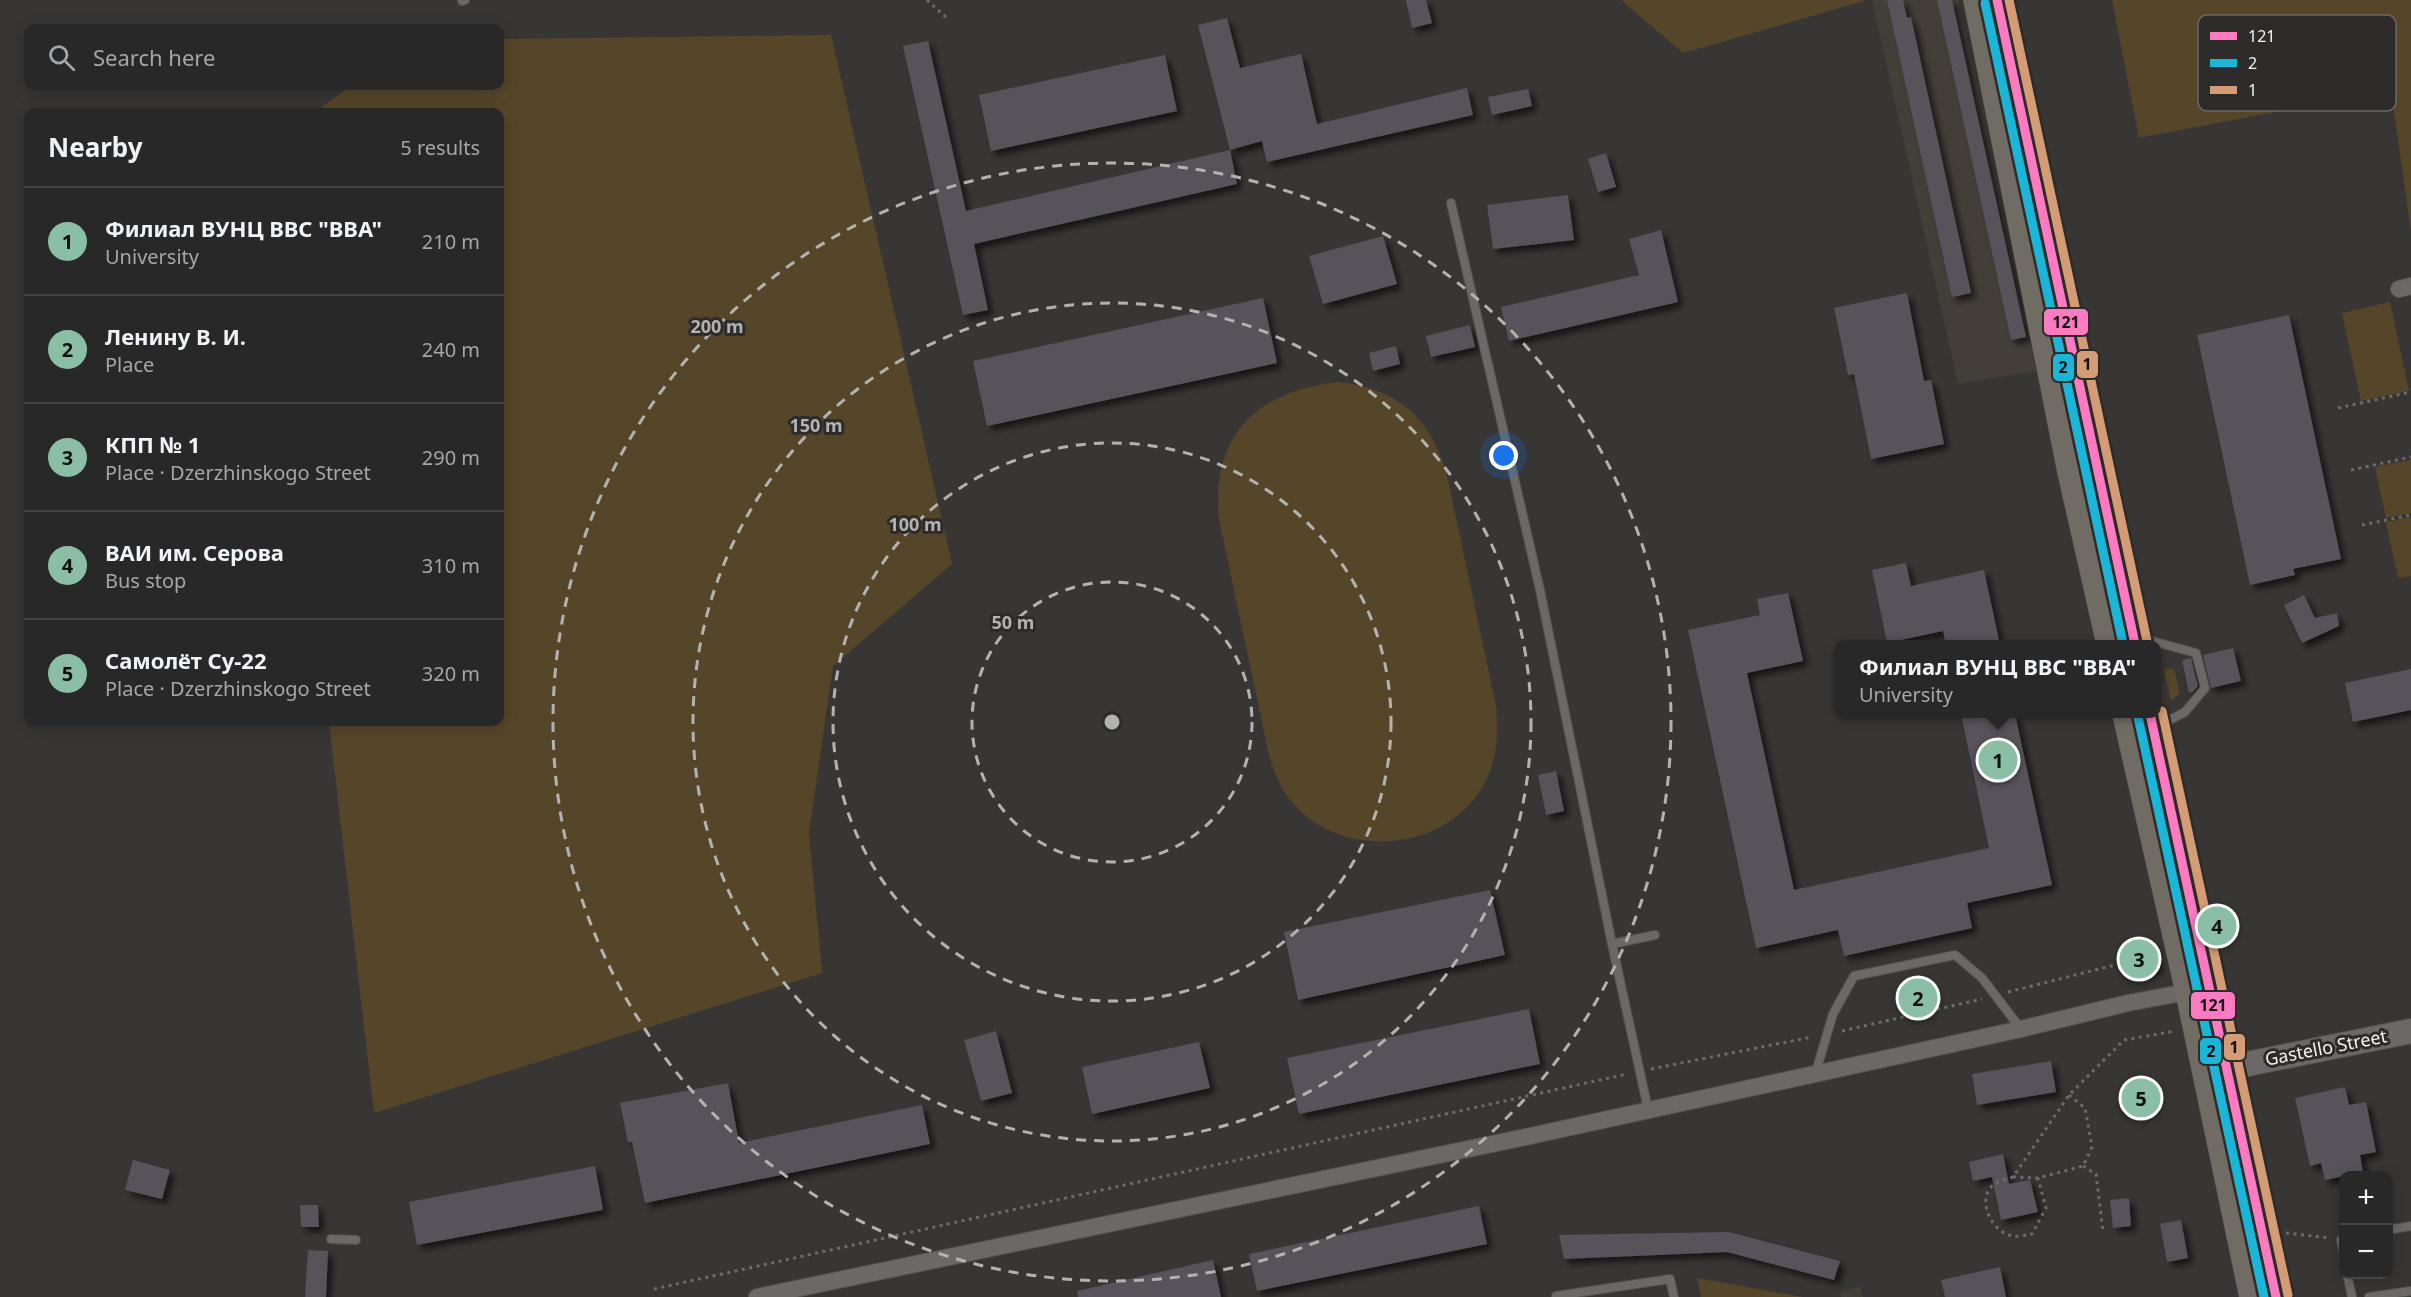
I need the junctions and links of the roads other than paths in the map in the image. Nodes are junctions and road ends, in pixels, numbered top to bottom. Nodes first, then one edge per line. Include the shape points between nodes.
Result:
1 (1977, 0) edge
2 (1997, 0) edge
3 (1451, 202) dead end
4 (2084, 469) junction
5 (2126, 640) edge
6 (2161, 648) edge
7 (2127, 718) edge
8 (2151, 721) edge
9 (1655, 935) dead end
10 (1612, 944) junction
11 (2199, 989) junction
12 (2021, 1029) junction
13 (2411, 1030) edge
14 (2217, 1070) junction
15 (1815, 1074) junction
16 (1648, 1109) junction
17 (2411, 1226) edge
18 (2393, 1229) edge
19 (331, 1239) dead end
20 (356, 1240) dead end
21 (2348, 1279) edge
22 (2411, 1291) edge
23 (1556, 1296) edge
24 (757, 1297) edge
25 (1674, 1297) edge
26 (2253, 1297) edge
27 (2276, 1297) edge
28 (2352, 1297) edge
29 (2369, 1297) edge

1 - 4 main road
2 - 4 main road
3 - 10 lane via 1540,590
4 - 5 main road
6 - 8 lane via 2196,653 2205,688 2185,712
7 - 11 main road
8 - 11 main road
9 - 10 lane
10 - 16 lane
11 - 12 street
11 - 14 main road
12 - 15 street
12 - 15 lane via 1982,978 1955,955 1854,976 1833,1014
13 - 14 street, Gastello Street
14 - 26 main road
14 - 27 main road
15 - 16 street
16 - 24 street
17 - 18 lane
19 - 20 lane
21 - 28 lane
22 - 29 lane
23 - 25 lane via 1670,1279

